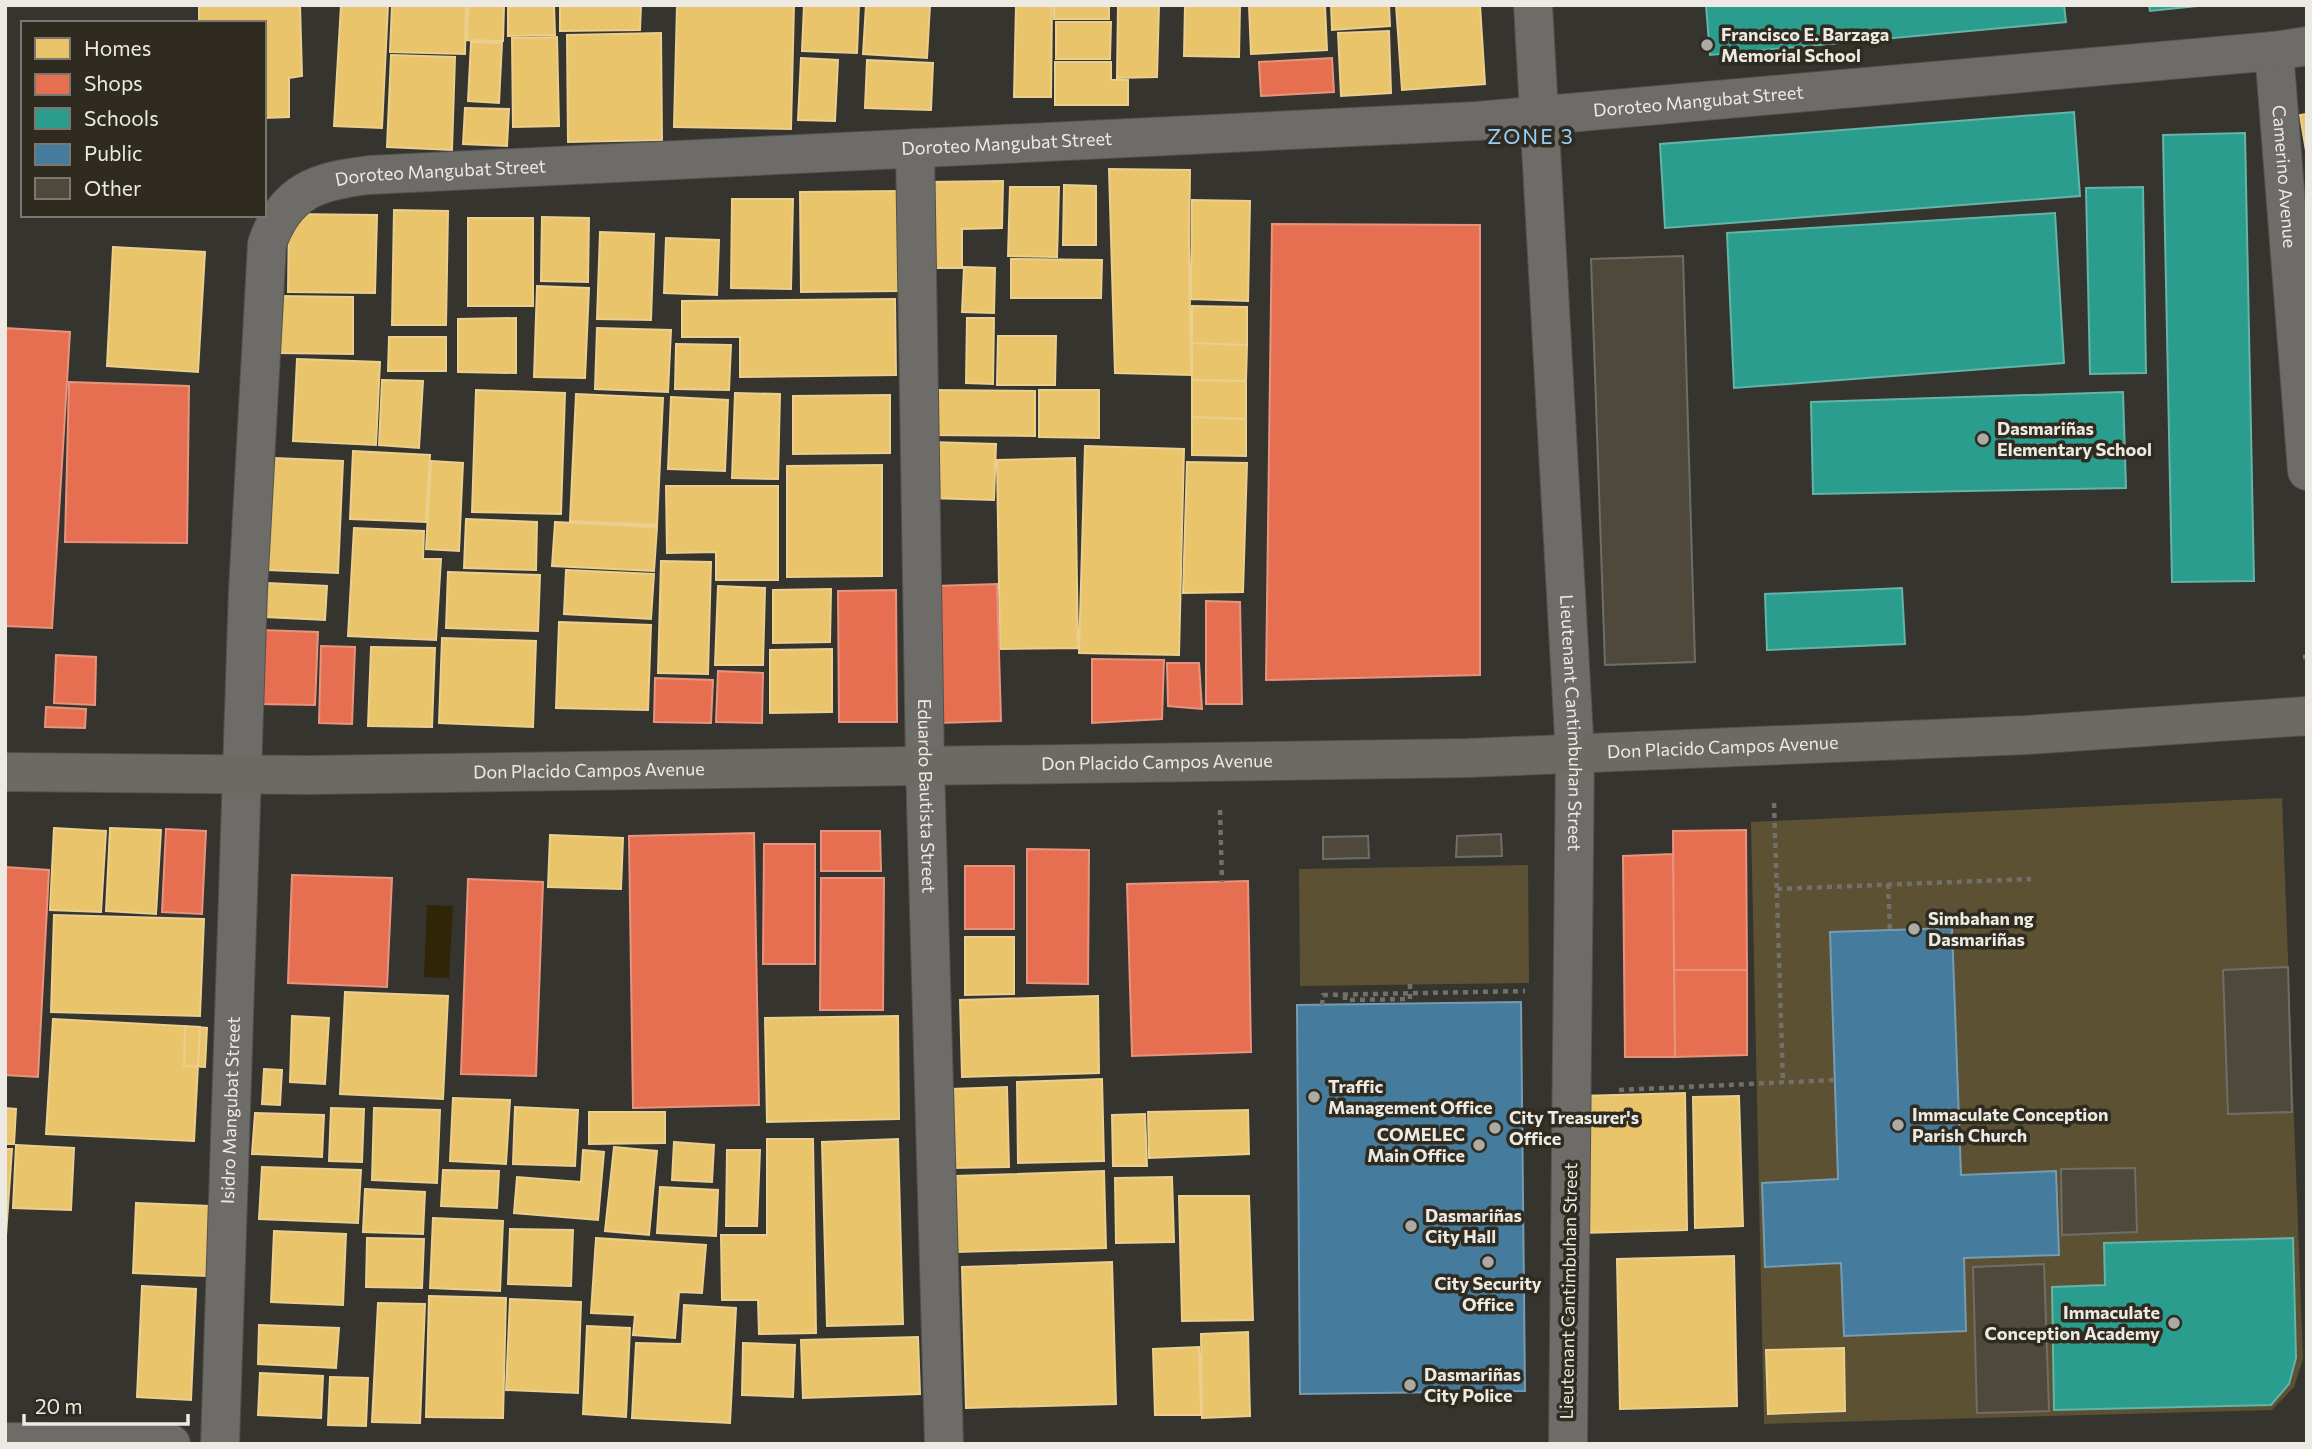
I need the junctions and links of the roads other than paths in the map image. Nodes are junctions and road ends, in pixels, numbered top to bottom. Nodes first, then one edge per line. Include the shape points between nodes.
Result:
1 (1533, 5) edge
2 (2290, 48) edge
3 (1540, 117) junction
4 (915, 148) junction
5 (2307, 471) edge
6 (2307, 716) edge
7 (1576, 755) junction
8 (925, 767) junction
9 (5, 772) edge
10 (242, 775) junction
11 (5, 1442) edge
12 (171, 1444) edge
13 (220, 1444) edge
14 (944, 1444) edge
15 (1568, 1444) edge

1 - 3 street, Lieutenant Cantimbuhan Street
2 - 3 street, Doroteo Mangubat Street
2 - 5 street, Camerino Avenue
3 - 4 street, Doroteo Mangubat Street
3 - 7 street, Lieutenant Cantimbuhan Street
4 - 8 street, Eduardo Bautista Street
4 - 10 street, Doroteo Mangubat Street via 369,174 335,178 306,190 285,207 267,244
6 - 7 main road, Don Placido Campos Avenue via 2026,735
7 - 8 main road, Don Placido Campos Avenue
7 - 15 street, Lieutenant Cantimbuhan Street
8 - 10 main road, Don Placido Campos Avenue
8 - 14 street, Eduardo Bautista Street
9 - 10 main road, Don Placido Campos Avenue
10 - 13 street, Isidro Mangubat Street
11 - 12 street

